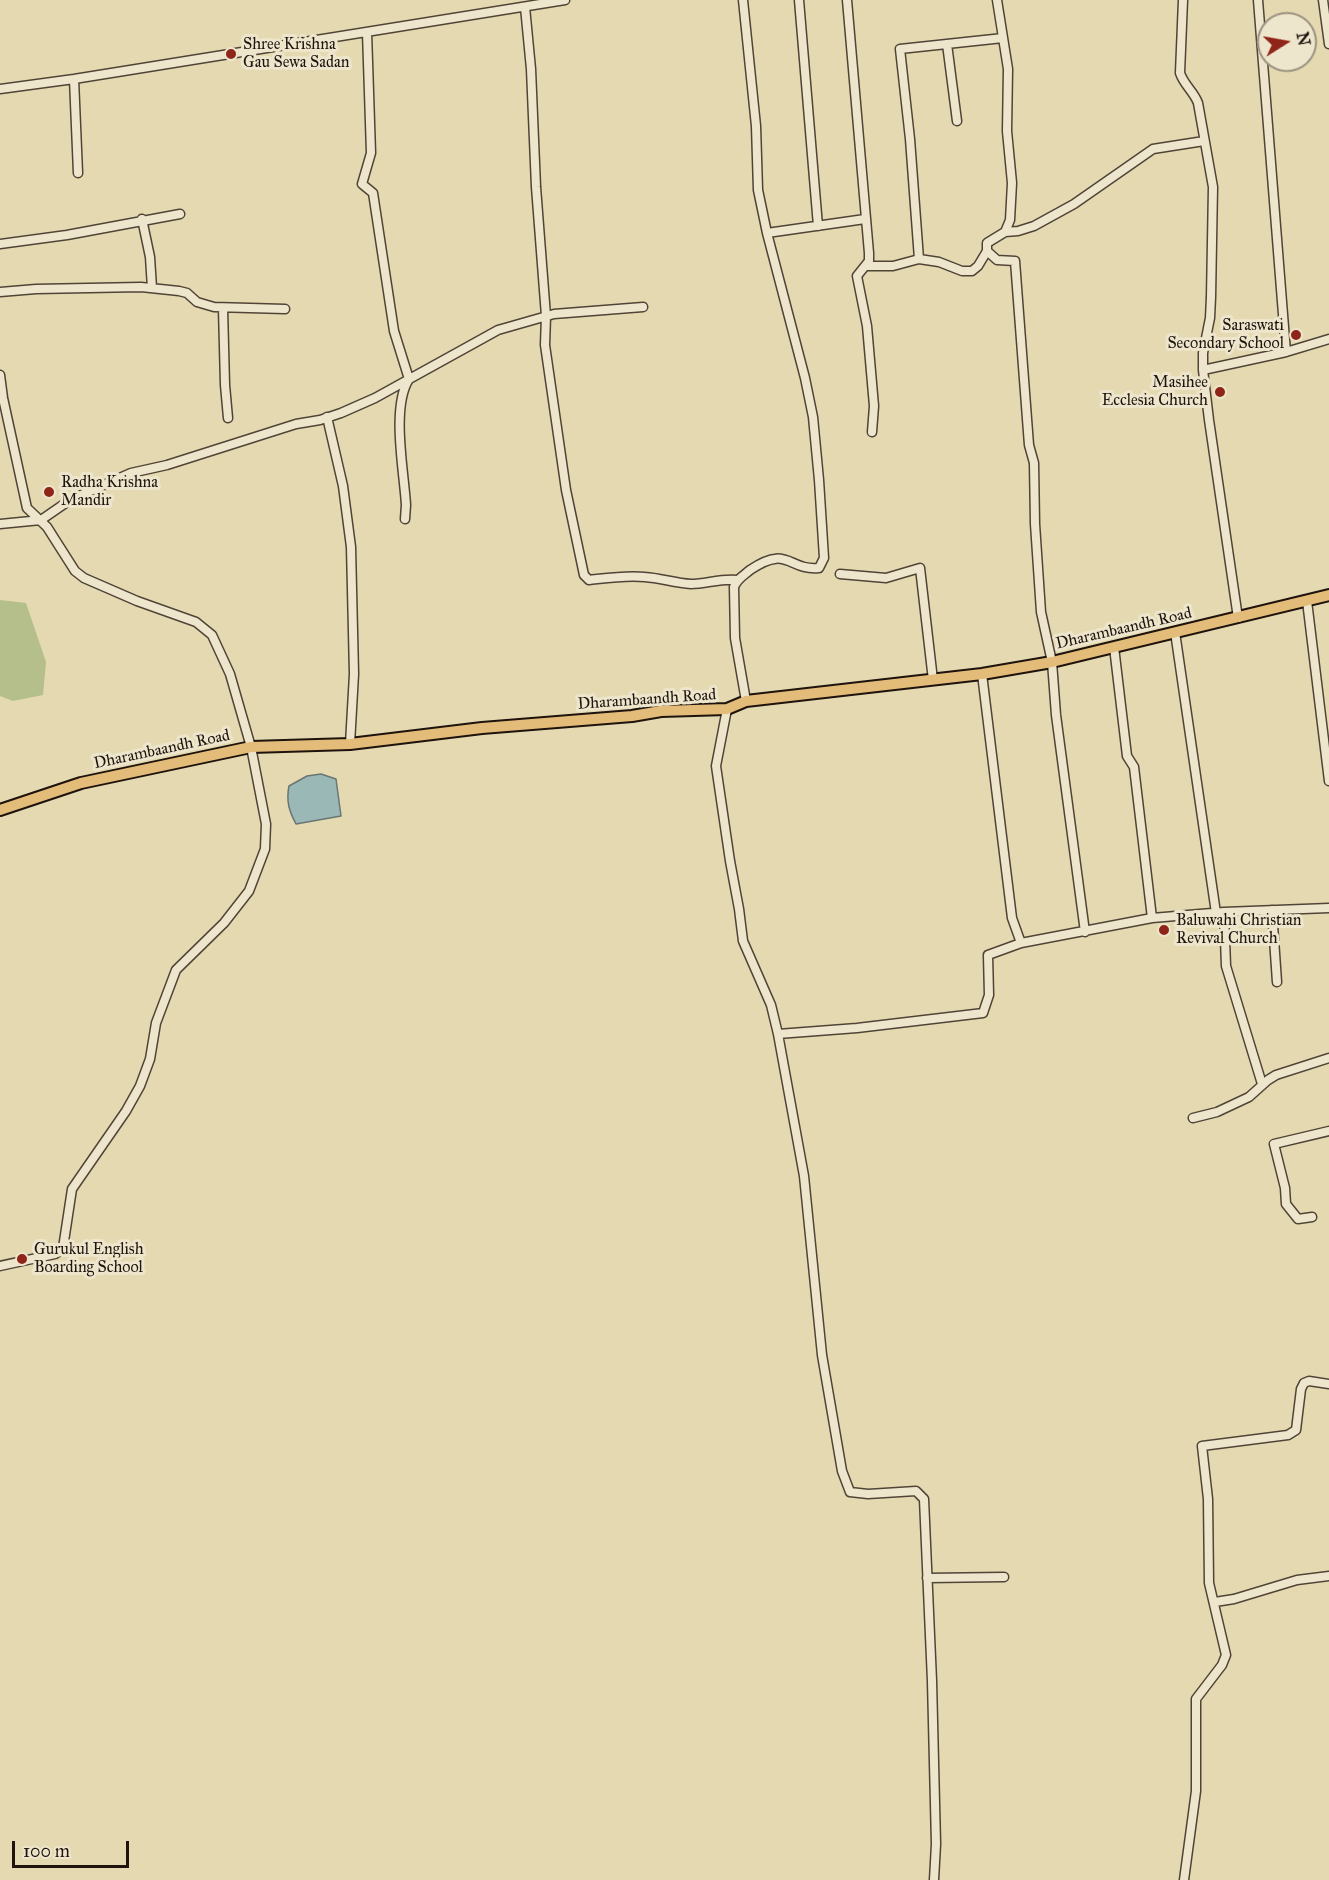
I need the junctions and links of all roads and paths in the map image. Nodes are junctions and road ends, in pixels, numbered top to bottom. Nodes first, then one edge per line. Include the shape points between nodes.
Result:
1 (565, 0) edge
2 (742, 0) edge
3 (800, 0) edge
4 (847, 0) edge
5 (997, 0) edge
6 (1183, 0) edge
7 (1258, 0) edge
8 (1323, 0) edge
9 (525, 7) junction
10 (367, 32) junction
11 (1003, 38) junction
12 (948, 44) junction
13 (1329, 44) edge
14 (74, 79) junction
15 (0, 89) edge
16 (957, 121) dead end
17 (1204, 141) junction
18 (78, 173) dead end
19 (180, 214) dead end
20 (142, 219) junction
21 (865, 219) junction
22 (818, 226) junction
23 (1005, 232) junction
24 (767, 233) junction
25 (0, 244) edge
26 (987, 251) junction
27 (919, 259) junction
28 (866, 266) junction
29 (152, 288) junction
30 (0, 292) edge
31 (644, 307) dead end
32 (223, 308) junction
33 (285, 309) dead end
34 (546, 316) junction
35 (1329, 339) edge
36 (1286, 352) junction
37 (1203, 370) junction
38 (0, 375) edge
39 (409, 379) junction
40 (327, 417) junction
41 (228, 418) dead end
42 (872, 432) dead end
43 (405, 519) dead end
44 (41, 520) junction
45 (0, 524) edge
46 (840, 574) dead end
47 (737, 580) junction
48 (1329, 595) edge
49 (1307, 601) junction
50 (1238, 618) junction
51 (1175, 632) junction
52 (1114, 647) junction
53 (1052, 662) junction
54 (982, 674) junction
55 (933, 680) junction
56 (746, 701) junction
57 (727, 709) junction
58 (350, 744) junction
59 (251, 747) junction
60 (1329, 781) edge
61 (0, 810) edge
62 (1329, 908) edge
63 (1272, 910) junction
64 (1220, 913) junction
65 (1152, 918) junction
66 (1085, 932) junction
67 (1021, 944) junction
68 (1277, 982) dead end
69 (778, 1034) junction
70 (1329, 1058) edge
71 (1262, 1084) junction
72 (1193, 1118) dead end
73 (1329, 1131) edge
74 (1312, 1217) dead end
75 (0, 1266) edge
76 (1329, 1383) edge
77 (1329, 1576) edge
78 (1004, 1577) dead end
79 (927, 1578) junction
80 (1215, 1602) junction
81 (934, 1880) edge
82 (1184, 1880) edge

1 - 9 street
2 - 24 street via 756,126 758,190
3 - 22 street
4 - 21 street
5 - 11 street
6 - 17 street via 1180,73 1195,94
7 - 36 street
8 - 13 street
9 - 10 street
9 - 34 street
10 - 14 street
10 - 39 street via 371,153 362,184 373,193 394,331
11 - 12 street
11 - 23 street via 1008,69 1007,131 1012,183 1010,220
12 - 16 street
12 - 27 street via 900,49
14 - 15 street
14 - 18 street
17 - 23 street via 1153,149 1074,204 1034,226
17 - 37 street via 1213,187 1210,318
19 - 20 street
20 - 25 street
20 - 29 street
21 - 22 street
21 - 28 street via 869,253
22 - 24 street
23 - 26 street via 987,243
24 - 47 street via 813,417 824,558 819,568 813,569 773,558
26 - 27 street via 972,271
26 - 53 street via 997,260 1015,261 1029,445 1034,463 1041,612
27 - 28 street via 893,266
28 - 42 street via 857,276 867,326 874,406
29 - 30 street
29 - 32 street via 187,293 202,304
31 - 34 street
32 - 33 street
32 - 41 street
34 - 39 street via 498,330
34 - 47 street via 545,345 563,468 584,575 589,580 631,576 693,584
35 - 36 street
36 - 37 street
37 - 50 street
38 - 44 street via 27,508
39 - 40 street
39 - 43 street via 399,406
40 - 44 street via 131,473 70,500
40 - 58 street via 343,486 351,547 354,674
44 - 45 street
44 - 59 street via 75,571 84,578 196,622 213,635 230,674
46 - 55 street via 886,578 921,568
47 - 56 street via 735,638
48 - 49 main road, Dharambaandh Road
49 - 50 main road, Dharambaandh Road
49 - 60 street
50 - 51 main road, Dharambaandh Road
51 - 52 main road, Dharambaandh Road
51 - 64 street
52 - 53 main road, Dharambaandh Road
52 - 65 street via 1127,756 1134,767
53 - 54 main road, Dharambaandh Road
53 - 66 street
54 - 55 main road, Dharambaandh Road
54 - 67 street via 1012,918
55 - 56 main road, Dharambaandh Road
56 - 57 main road, Dharambaandh Road
57 - 58 main road, Dharambaandh Road via 661,711
57 - 69 street via 716,766 726,839 743,941 771,1005
58 - 59 main road, Dharambaandh Road
59 - 61 main road, Dharambaandh Road via 81,783
59 - 75 street via 266,838 249,891 224,923 176,970 156,1023 150,1059 140,1086 72,1188 63,1248 54,1254
62 - 63 street
63 - 64 street
63 - 68 street
64 - 65 street
64 - 71 street via 1226,966
65 - 66 street
66 - 67 street
67 - 69 street via 988,955 989,995 982,1013
69 - 79 street via 804,1176 822,1355 842,1471 850,1492 916,1491 924,1499
70 - 71 street via 1276,1075
71 - 72 street via 1249,1097 1217,1113
73 - 74 street via 1274,1144 1286,1204 1298,1219
76 - 80 street via 1304,1383 1296,1430 1288,1435 1202,1446 1208,1499 1209,1583
77 - 80 street via 1297,1580
78 - 79 street
79 - 81 street
80 - 82 street via 1226,1655 1196,1699 1196,1791

